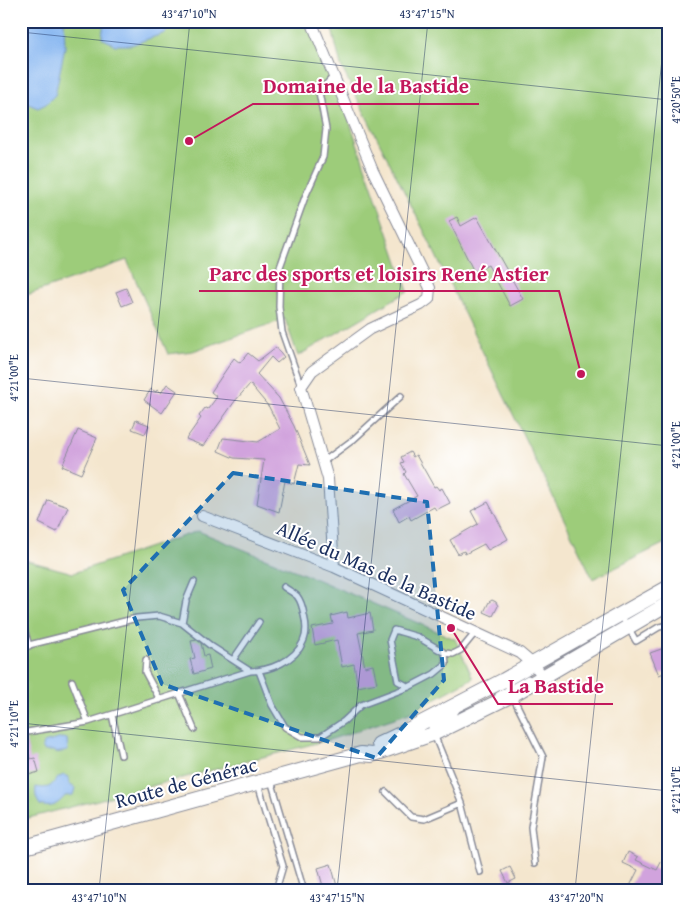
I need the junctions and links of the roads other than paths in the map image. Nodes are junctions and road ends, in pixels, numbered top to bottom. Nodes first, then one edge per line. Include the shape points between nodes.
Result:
1 (311, 21) edge
2 (333, 77) junction
3 (301, 387) junction
4 (401, 396) dead end
5 (323, 462) junction
6 (202, 516) dead end
7 (334, 567) junction
8 (194, 582) dead end
9 (284, 587) dead end
10 (668, 587) edge
11 (669, 603) edge
12 (21, 617) edge
13 (623, 619) junction
14 (259, 622) dead end
15 (182, 623) junction
16 (669, 625) edge
17 (476, 632) junction
18 (29, 646) junction
19 (21, 647) edge
20 (592, 649) junction
21 (446, 653) junction
22 (520, 653) junction
23 (146, 660) dead end
24 (233, 660) junction
25 (536, 667) junction
26 (250, 671) junction
27 (259, 671) junction
28 (72, 681) dead end
29 (409, 687) junction
30 (508, 688) junction
31 (179, 693) junction
32 (160, 700) junction
33 (463, 701) junction
34 (112, 715) junction
35 (88, 722) junction
36 (194, 729) dead end
37 (21, 733) edge
38 (433, 734) junction
39 (398, 735) junction
40 (361, 754) junction
41 (121, 755) dead end
42 (264, 781) junction
43 (386, 792) dead end
44 (462, 803) junction
45 (21, 848) edge
46 (535, 863) dead end
47 (480, 872) dead end
48 (304, 888) dead end
49 (276, 890) edge

1 - 2 street
2 - 3 lane via 319,92 326,129 323,157 280,267 282,332
2 - 3 street via 373,171 430,288 429,299 370,329 312,371
3 - 5 street
4 - 5 lane
5 - 7 street via 328,478
6 - 7 street, Allée du Mas de la Bastide
7 - 17 street, Allée du Mas de la Bastide
8 - 15 lane
9 - 27 lane via 297,596 302,608 306,624 304,642 285,662
10 - 13 street, Route de Générac
11 - 13 street, Route de Générac
12 - 18 lane
13 - 16 lane via 636,641 659,627
13 - 20 street, Route de Générac
13 - 25 street, Route de Générac
14 - 24 lane
15 - 18 lane via 158,616 137,618
15 - 24 lane
17 - 21 lane via 461,650
17 - 22 street, Allée du Mas de la Bastide
18 - 19 lane
20 - 25 lane
20 - 30 street, Route de Générac
21 - 29 lane via 446,664
21 - 29 lane via 418,637 394,630 390,640 398,681
22 - 25 street, Allée du Mas de la Bastide
22 - 39 lane via 519,664 508,674
23 - 32 lane via 145,672
24 - 26 lane
25 - 30 street, Route de Générac
26 - 27 lane
26 - 31 lane
27 - 29 lane via 272,705 285,727 302,737 320,737 361,705
28 - 35 lane
30 - 33 street, Route de Générac
30 - 38 street, Route de Générac via 459,721
30 - 46 lane via 543,757 531,827
31 - 32 lane
31 - 36 lane
32 - 34 lane
33 - 38 lane via 454,714 431,728
33 - 39 street, Route de Générac
34 - 35 lane
34 - 41 lane
35 - 37 lane
38 - 40 street, Route de Générac via 372,755
38 - 44 lane
39 - 40 street, Route de Générac
40 - 42 street, Route de Générac
42 - 45 street, Route de Générac
42 - 48 lane
42 - 49 lane via 283,866
43 - 44 lane via 410,817 424,819
44 - 47 lane

